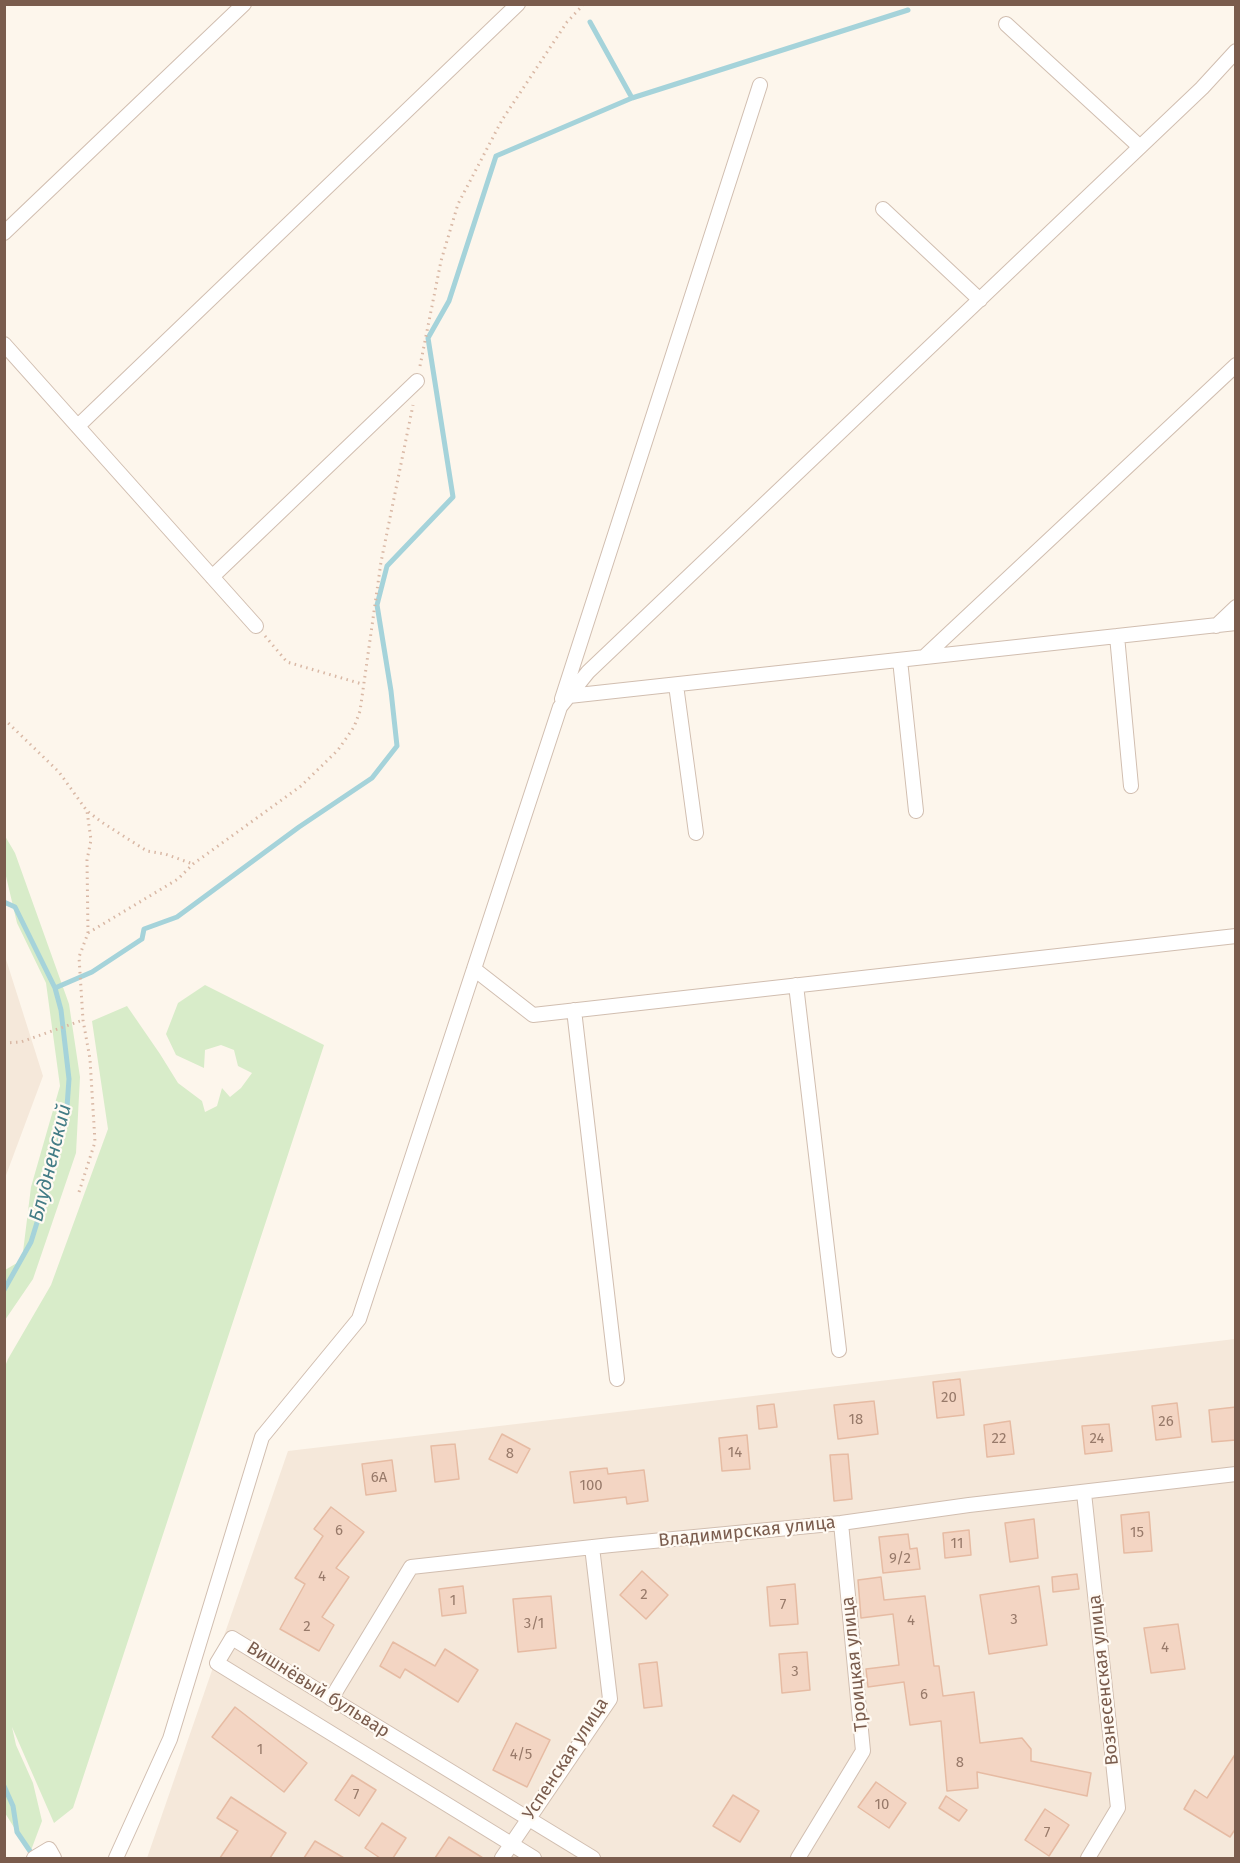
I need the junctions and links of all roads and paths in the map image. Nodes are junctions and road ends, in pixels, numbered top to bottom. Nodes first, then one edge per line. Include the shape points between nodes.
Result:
1 (244, 4) edge
2 (518, 4) edge
3 (584, 4) edge
4 (1006, 24) dead end
5 (1236, 51) edge
6 (760, 86) dead end
7 (1140, 147) junction
8 (883, 209) dead end
9 (4, 233) edge
10 (980, 300) junction
11 (4, 344) edge
12 (1236, 365) edge
13 (417, 381) junction
14 (78, 426) junction
15 (212, 577) junction
16 (1236, 608) edge
17 (1236, 623) edge
18 (256, 626) joint
19 (1216, 626) junction
20 (1117, 636) junction
21 (924, 657) junction
22 (900, 660) junction
23 (362, 684) junction
24 (676, 684) junction
25 (564, 702) junction
26 (4, 719) edge
27 (1131, 786) dead end
28 (87, 811) junction
29 (916, 811) dead end
30 (696, 833) dead end
31 (193, 864) junction
32 (88, 933) junction
33 (1236, 936) edge
34 (474, 969) junction
35 (796, 985) junction
36 (574, 1010) junction
37 (84, 1020) junction
38 (4, 1042) edge
39 (80, 1192) dead end
40 (839, 1350) dead end
41 (617, 1379) dead end
42 (1236, 1474) edge
43 (1084, 1493) junction
44 (841, 1523) junction
45 (592, 1547) junction
46 (331, 1699) junction
47 (528, 1819) junction
48 (511, 1844) junction
49 (51, 1854) edge
50 (34, 1858) edge
51 (116, 1858) edge
52 (502, 1858) edge
53 (534, 1858) edge
54 (593, 1858) edge
55 (798, 1858) edge
56 (1088, 1858) edge

1 - 9 street
2 - 14 street
3 - 13 path via 567,22 502,120 458,204 441,261
4 - 7 street
5 - 7 street
6 - 25 street
7 - 10 street
8 - 10 street
10 - 25 street via 588,672
11 - 14 street
12 - 21 street
13 - 15 street
13 - 23 path via 381,562
14 - 15 street
15 - 18 street
16 - 19 street
17 - 19 street
18 - 23 path via 287,662
19 - 20 street
20 - 21 street
20 - 27 street
21 - 22 street
22 - 24 street
22 - 29 street
23 - 31 path via 360,711 338,750 301,786
24 - 25 street
24 - 30 street
25 - 34 street
26 - 28 path via 59,772
28 - 31 path via 147,851
28 - 32 path via 91,840 87,869
31 - 32 path via 178,879
32 - 37 path via 79,957
33 - 35 street
34 - 36 street via 533,1015
34 - 51 street via 358,1319 261,1437 170,1739
35 - 36 street
35 - 40 street
36 - 41 street
37 - 38 path via 21,1042
37 - 39 path via 95,1142
42 - 43 street, Владимирская улица
43 - 44 street, Владимирская улица
43 - 56 street, Вознесенская улица via 1118,1808
44 - 45 street, Владимирская улица
44 - 55 street, Троицкая улица via 863,1751
45 - 46 street, Владимирская улица via 411,1567
45 - 47 street, Успенская улица via 610,1699
46 - 47 street, Вишнёвый бульвар
46 - 48 street, Вишнёвый бульвар via 232,1638 217,1663
47 - 48 street, Успенская улица
47 - 54 street, Вишнёвый бульвар
48 - 52 street, Успенская улица
48 - 53 street, Вишнёвый бульвар
49 - 50 street

